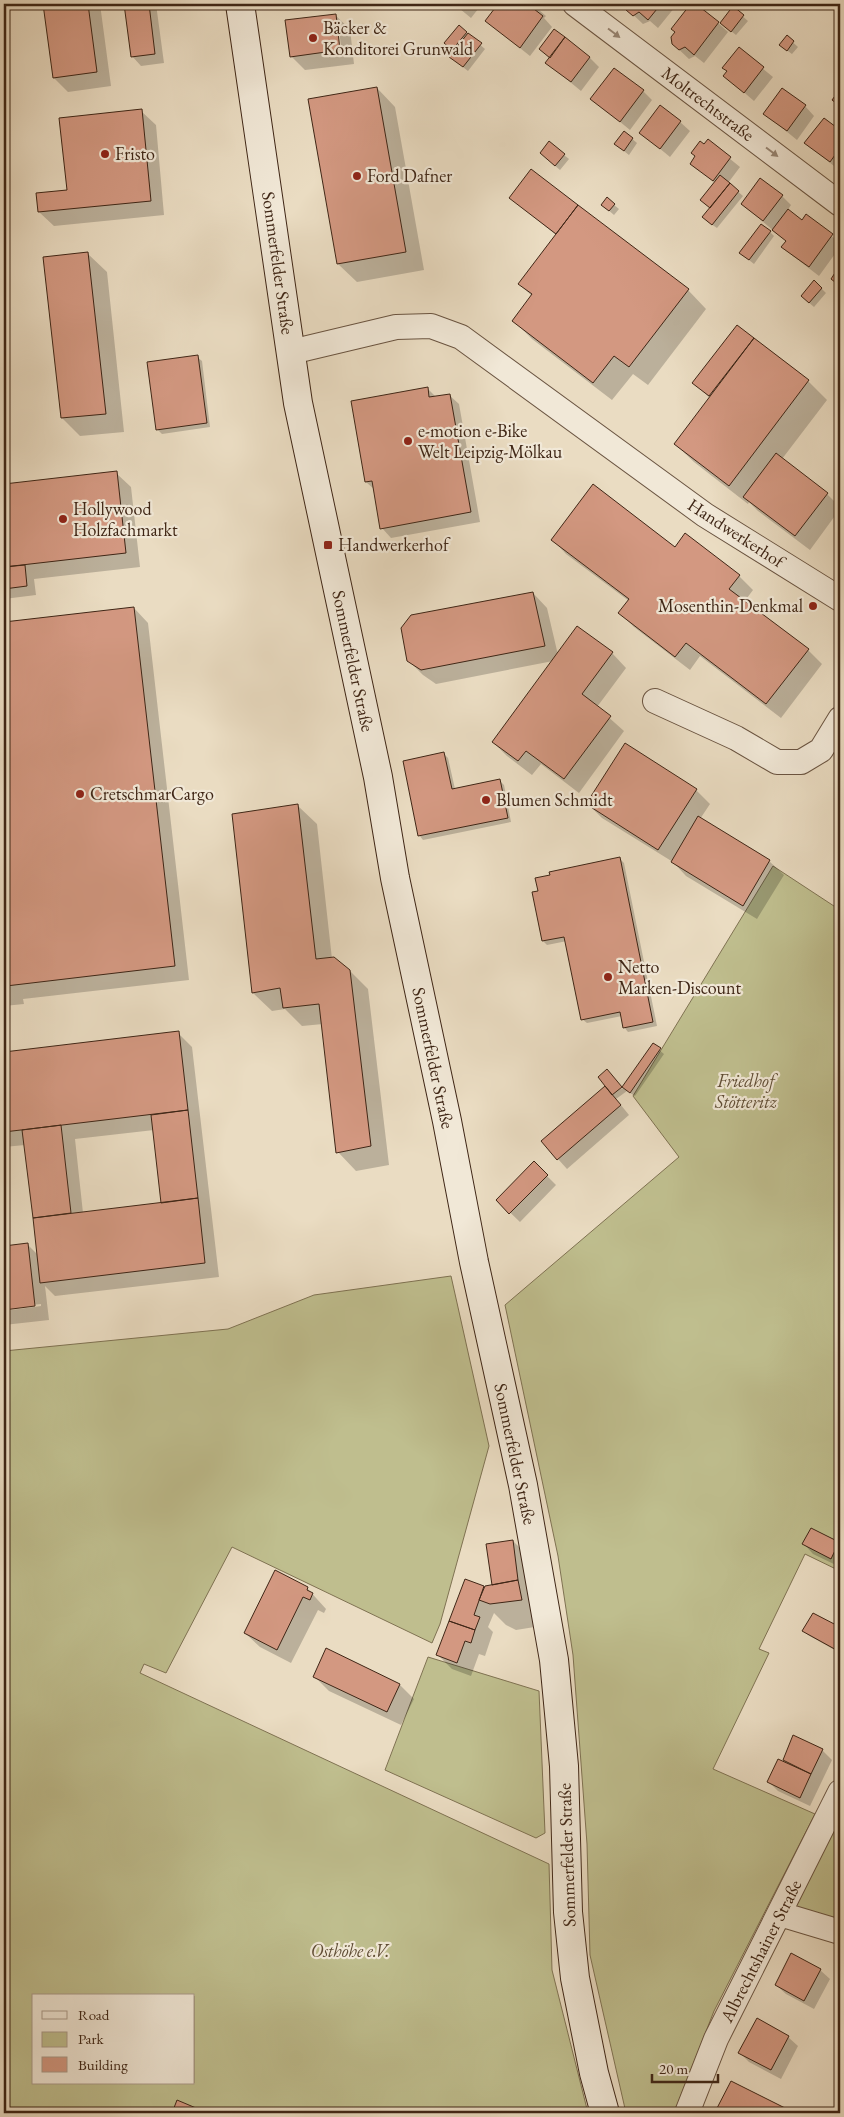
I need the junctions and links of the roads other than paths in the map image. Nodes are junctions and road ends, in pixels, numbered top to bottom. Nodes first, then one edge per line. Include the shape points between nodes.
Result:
1 (240, 4) edge
2 (575, 4) edge
3 (840, 204) edge
4 (291, 352) junction
5 (840, 600) edge
6 (656, 701) dead end
7 (840, 719) edge
8 (840, 1792) edge
9 (780, 1914) junction
10 (840, 1932) edge
11 (604, 2113) edge
12 (687, 2113) edge

1 - 4 main road, Sommerfelder Straße
2 -> 3 street, Moltrechtstraße
4 - 5 street, Handwerkerhof via 396,327 431,326 460,337 705,515
4 - 11 main road, Sommerfelder Straße via 298,403 378,777 395,878 527,1505 554,1660 564,1766 568,1912 575,1978
6 - 7 street via 736,738 776,762 801,762 821,750
8 - 9 street, Albrechtshainer Straße
9 - 10 street
9 - 12 street, Albrechtshainer Straße via 716,2040

